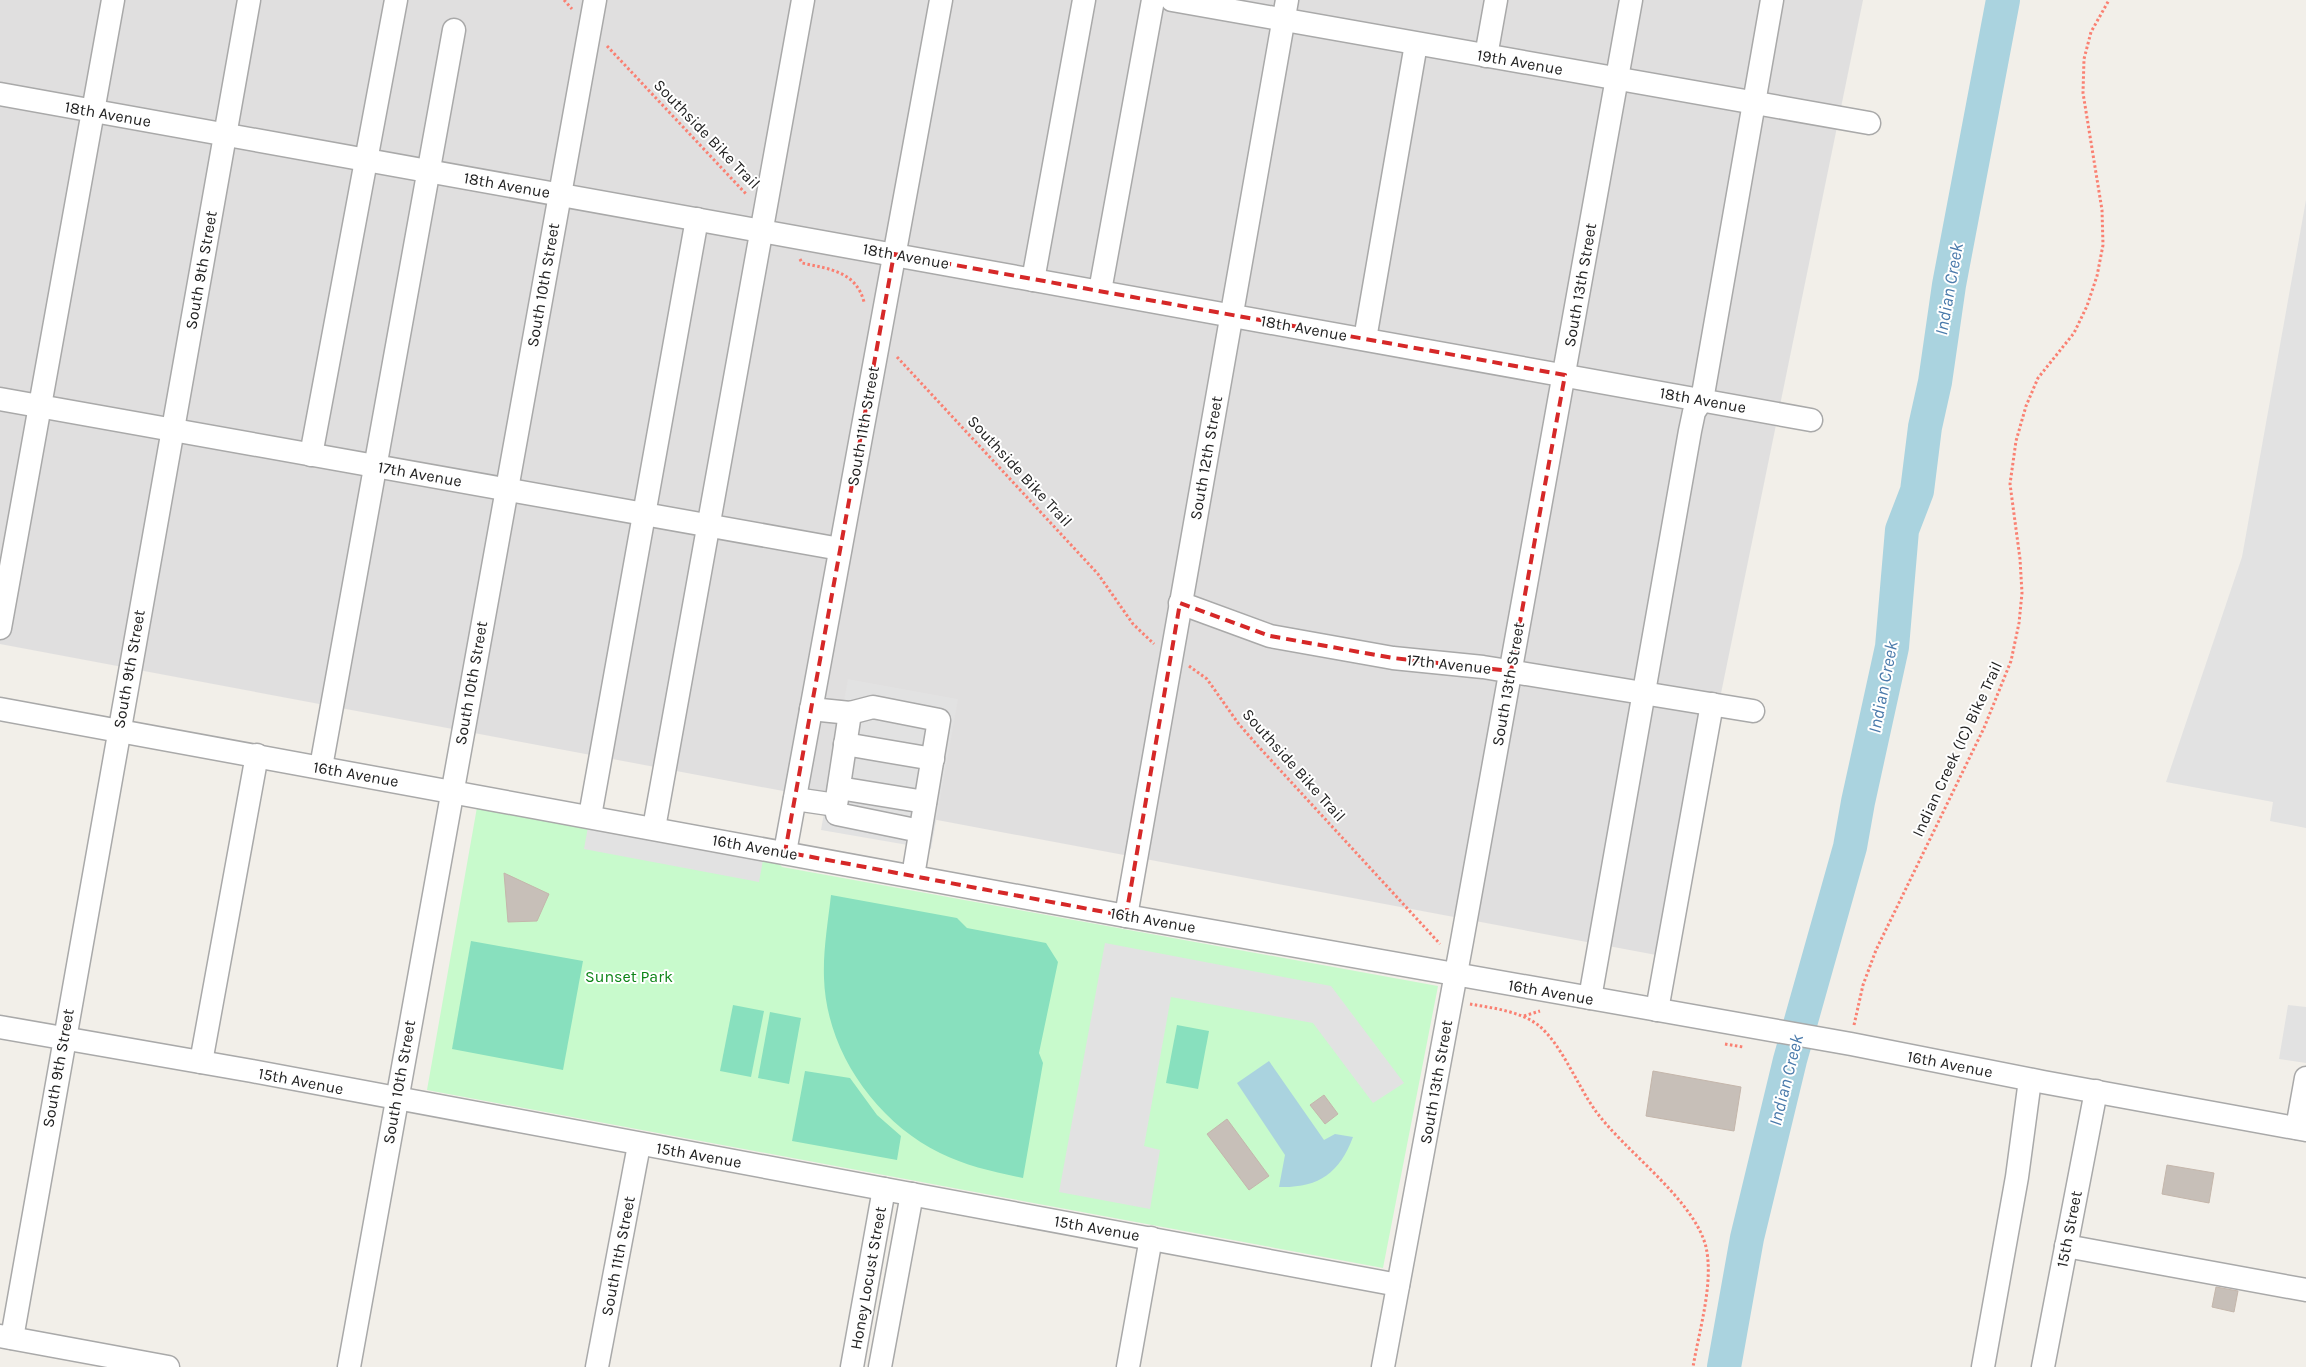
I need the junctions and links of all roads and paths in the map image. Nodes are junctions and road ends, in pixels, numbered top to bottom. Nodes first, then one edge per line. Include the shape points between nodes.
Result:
1 (114, 0) edge
2 (250, 0) edge
3 (396, 0) edge
4 (595, 0) edge
5 (803, 0) edge
6 (941, 0) edge
7 (1084, 0) edge
8 (1153, 0) edge
9 (1172, 0) edge
10 (1496, 0) edge
11 (1631, 0) edge
12 (1772, 0) edge
13 (2109, 0) edge
14 (1285, 10) edge
15 (590, 27) junction
16 (454, 30) dead end
17 (1416, 44) junction
18 (1486, 56) junction
19 (1617, 79) junction
20 (0, 94) edge
21 (1754, 103) junction
22 (94, 111) junction
23 (1868, 123) dead end
24 (226, 135) junction
25 (367, 160) junction
26 (430, 171) junction
27 (560, 194) junction
28 (765, 208) junction
29 (697, 219) junction
30 (761, 231) junction
31 (794, 236) junction
32 (894, 254) junction
33 (1033, 280) junction
34 (1100, 291) junction
35 (865, 307) dead end
36 (1230, 315) junction
37 (879, 338) junction
38 (1365, 339) junction
39 (1565, 375) junction
40 (0, 399) edge
41 (1702, 400) junction
42 (40, 406) junction
43 (1811, 420) dead end
44 (173, 430) junction
45 (311, 455) junction
46 (376, 466) junction
47 (506, 490) junction
48 (643, 514) junction
49 (710, 526) junction
50 (840, 549) junction
51 (1180, 602) junction
52 (0, 628) edge
53 (1171, 654) junction
54 (1511, 671) junction
55 (1644, 693) junction
56 (1712, 704) junction
57 (0, 709) edge
58 (811, 709) junction
59 (1753, 710) dead end
60 (850, 713) junction
61 (118, 730) junction
62 (845, 744) junction
63 (257, 756) junction
64 (933, 759) junction
65 (320, 767) junction
66 (452, 791) junction
67 (795, 799) junction
68 (925, 802) junction
69 (837, 803) junction
70 (590, 816) junction
71 (654, 828) junction
72 (920, 831) junction
73 (785, 852) junction
74 (913, 876) junction
75 (1126, 916) junction
76 (1442, 946) dead end
77 (1456, 975) junction
78 (1590, 998) junction
79 (1479, 1006) dead end
80 (1657, 1010) junction
81 (0, 1027) edge
82 (64, 1037) junction
83 (1851, 1044) junction
84 (201, 1062) junction
85 (2306, 1078) edge
86 (2030, 1080) junction
87 (2096, 1091) junction
88 (395, 1099) junction
89 (2302, 1129) edge
90 (639, 1145) junction
91 (884, 1189) junction
92 (912, 1194) junction
93 (1151, 1238) junction
94 (2066, 1246) junction
95 (1398, 1285) junction
96 (2306, 1290) edge
97 (6, 1337) edge
98 (168, 1367) edge
99 (349, 1367) edge
100 (597, 1367) edge
101 (852, 1367) edge
102 (880, 1367) edge
103 (1128, 1367) edge
104 (1383, 1367) edge
105 (1692, 1367) edge
106 (1983, 1367) edge
107 (2043, 1367) edge

1 - 22 street
2 - 24 street, South 9th Street
3 - 25 street
4 - 15 street, South 10th Street
5 - 28 street
6 - 32 street, South 11th Street
7 - 33 street
8 - 34 street
9 - 14 street, 19th Avenue
10 - 18 street
11 - 19 street, South 13th Street
12 - 21 street
13 - 83 path, Indian Creek (IC) Bike Trail via 2091,32 2084,60 2083,94 2102,210 2103,246 2087,306 2074,334 2038,378 2016,440 2010,484 2022,592 2011,661 1984,728 1876,950 1861,992
14 - 17 street, 19th Avenue
14 - 36 street, South 12th Street
15 - 27 street, South 10th Street
15 - 28 path, Southside Bike Trail via 732,180
16 - 26 street
17 - 18 street, 19th Avenue
17 - 38 street
18 - 19 street, 19th Avenue
19 - 21 street, 19th Avenue
19 - 39 street, South 13th Street
20 - 22 street, 18th Avenue
21 - 23 street, 19th Avenue
21 - 41 street
22 - 24 street, 18th Avenue
22 - 42 street
24 - 25 street, 18th Avenue
24 - 44 street, South 9th Street
25 - 26 street, 18th Avenue
25 - 45 street
26 - 27 street, 18th Avenue
26 - 46 street
27 - 29 street, 18th Avenue
27 - 47 street, South 10th Street
28 - 30 street
29 - 30 street, 18th Avenue
29 - 48 street
30 - 31 street, 18th Avenue
30 - 49 street
31 - 32 street, 18th Avenue
31 - 35 path via 802,264 847,275 857,285
32 - 33 street, 18th Avenue
32 - 37 street, South 11th Street
33 - 34 street, 18th Avenue
34 - 36 street, 18th Avenue
36 - 38 street, 18th Avenue
36 - 51 street, South 12th Street
37 - 50 street, South 11th Street
37 - 53 path, Southside Bike Trail via 1098,574 1142,635
38 - 39 street, 18th Avenue
39 - 41 street, 18th Avenue
39 - 54 street, South 13th Street
40 - 42 street, 17th Avenue
41 - 43 street, 18th Avenue
41 - 55 street via 1692,421
42 - 44 street, 17th Avenue
42 - 52 street
44 - 45 street, 17th Avenue
44 - 61 street, South 9th Street
45 - 46 street, 17th Avenue
46 - 47 street, 17th Avenue
46 - 65 street
47 - 48 street, 17th Avenue
47 - 66 street, South 10th Street
48 - 49 street, 17th Avenue
48 - 70 street
49 - 50 street, 17th Avenue
49 - 71 street
50 - 58 street, South 11th Street
51 - 53 street, South 12th Street
51 - 54 street, 17th Avenue via 1270,636 1393,658
53 - 75 street, South 12th Street
53 - 76 path, Southside Bike Trail via 1207,680 1258,746
54 - 55 street, 17th Avenue
54 - 77 street, South 13th Street
55 - 56 street, 17th Avenue
55 - 78 street
56 - 59 street, 17th Avenue
56 - 80 street
57 - 61 street, 16th Avenue
58 - 60 street
58 - 67 street, South 11th Street
60 - 62 street
60 - 64 street via 873,707 940,720
61 - 63 street, 16th Avenue
61 - 82 street, South 9th Street
62 - 64 street
62 - 69 street
63 - 65 street, 16th Avenue
63 - 84 street
64 - 68 street
65 - 66 street, 16th Avenue
66 - 70 street, 16th Avenue
66 - 88 street, South 10th Street
67 - 69 street
67 - 73 street, South 11th Street
68 - 69 street
68 - 72 street
69 - 72 street
70 - 71 street, 16th Avenue
71 - 73 street, 16th Avenue
72 - 74 street
73 - 74 street, 16th Avenue
74 - 75 street, 16th Avenue
75 - 77 street, 16th Avenue
77 - 78 street, 16th Avenue
77 - 95 street, South 13th Street
78 - 80 street, 16th Avenue
79 - 105 path via 1524,1016 1539,1026 1597,1112 1697,1222 1706,1247 1708,1275
80 - 83 street, 16th Avenue
81 - 82 street, 15th Avenue
82 - 84 street, 15th Avenue
82 - 97 street, South 9th Street
83 - 86 street, 16th Avenue
84 - 88 street, 15th Avenue
85 - 89 street
86 - 87 street, 16th Avenue
86 - 106 street via 2017,1177
87 - 89 street, 16th Avenue
87 - 94 street, 15th Street
88 - 90 street, 15th Avenue
88 - 99 street, South 10th Street
90 - 91 street, 15th Avenue
90 - 100 street, South 11th Street
91 - 92 street, 15th Avenue
91 - 101 street, Honey Locust Street
92 - 93 street, 15th Avenue
92 - 102 street, Honey Locust Street
93 - 95 street, 15th Avenue
93 - 103 street
94 - 96 street
94 - 107 street, 15th Street
95 - 104 street, South 13th Street
97 - 98 street

